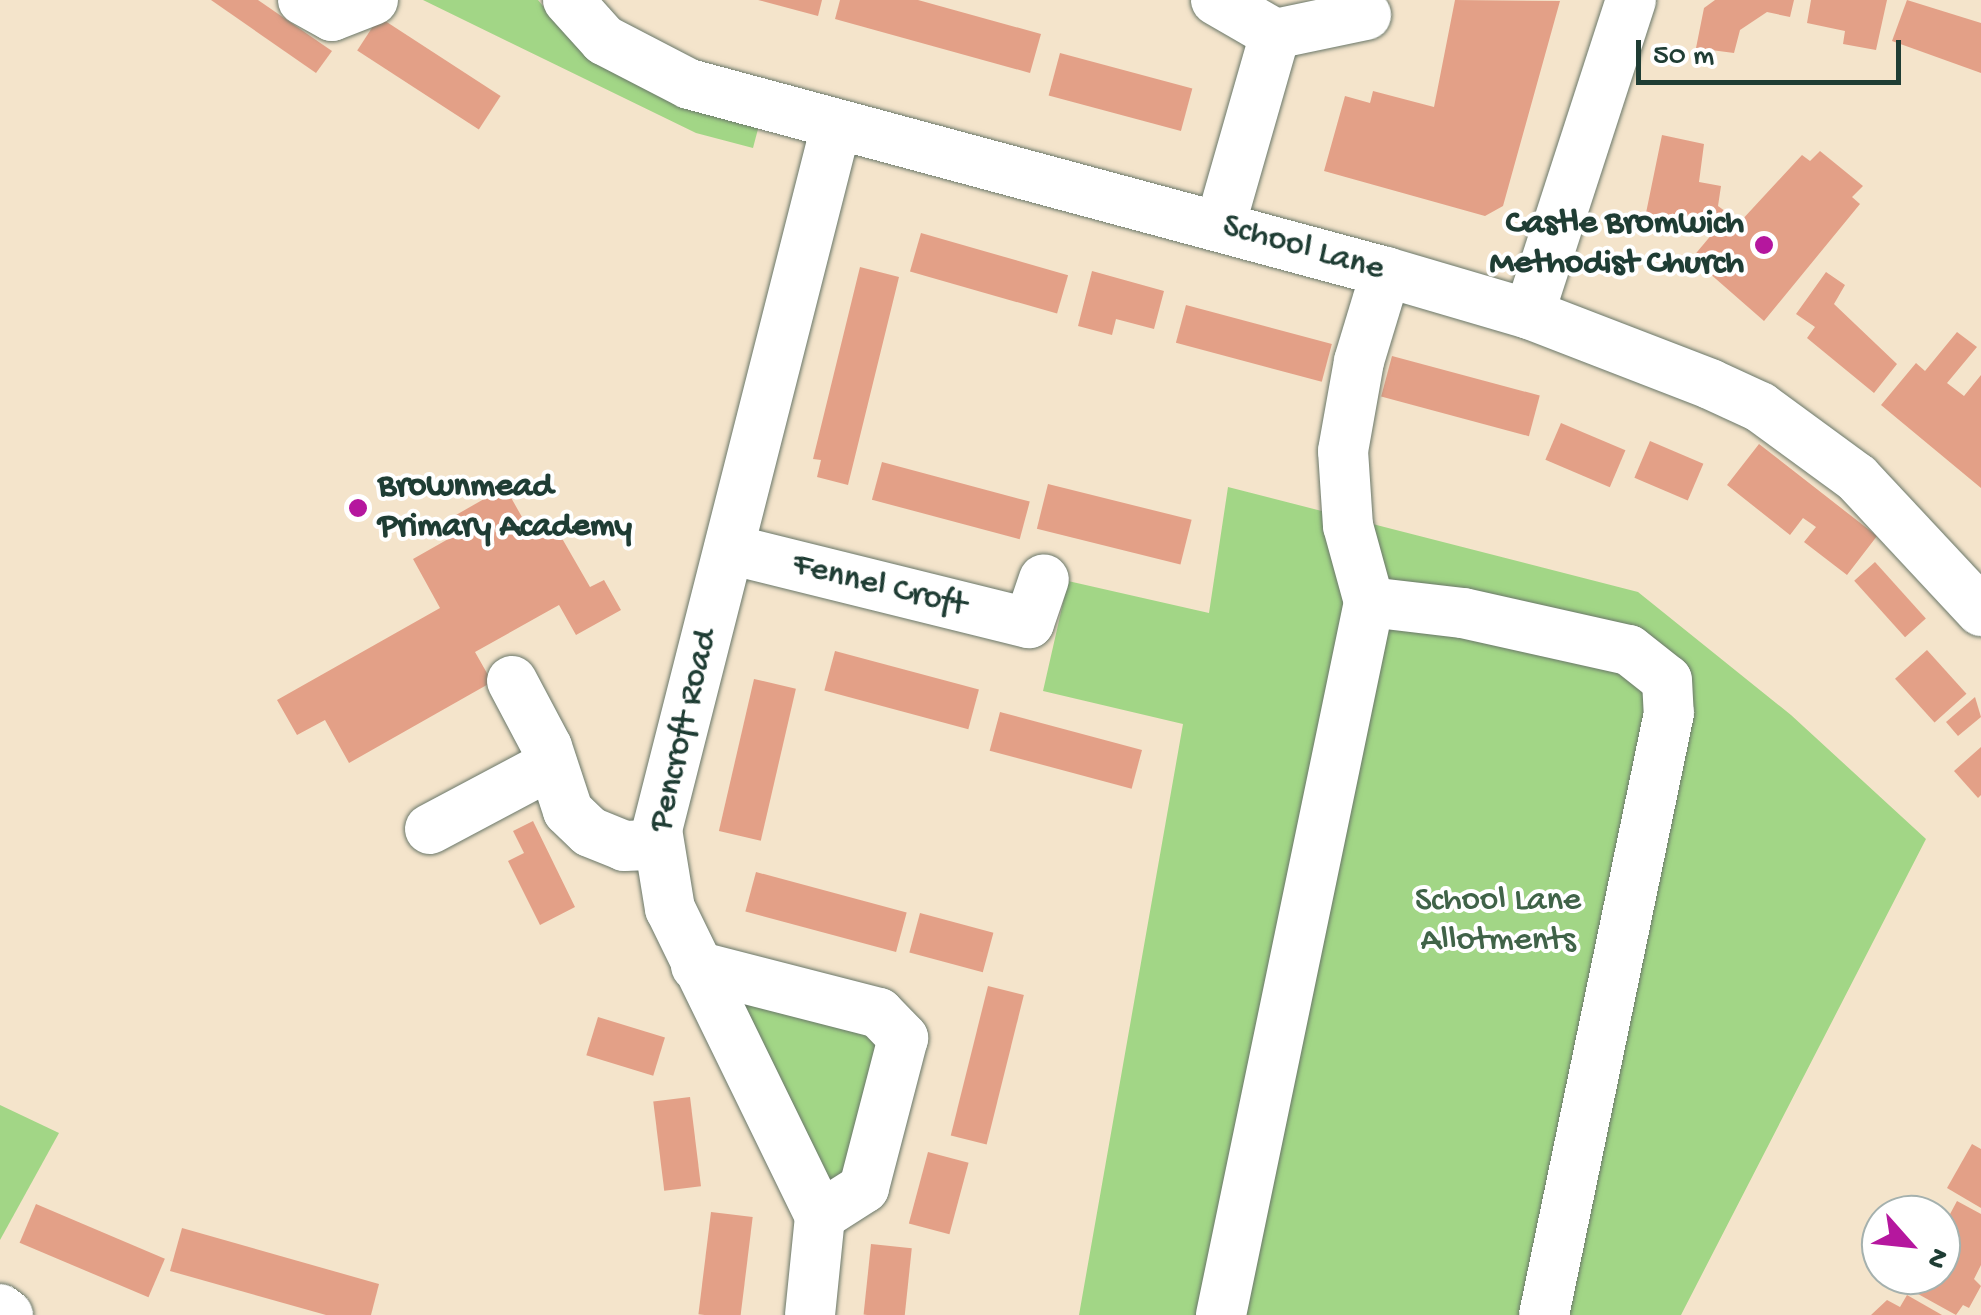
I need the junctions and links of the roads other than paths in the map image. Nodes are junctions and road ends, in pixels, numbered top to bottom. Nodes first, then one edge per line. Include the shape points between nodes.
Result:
1 (303, 0) edge
2 (373, 0) edge
3 (568, 0) edge
4 (1216, 0) edge
5 (1630, 0) edge
6 (1366, 15) dead end
7 (1275, 34) junction
8 (836, 126) junction
9 (1220, 226) junction
10 (1386, 272) junction
11 (1528, 314) junction
12 (729, 549) junction
13 (1369, 602) junction
14 (1981, 611) edge
15 (1032, 621) dead end
16 (512, 680) dead end
17 (552, 764) junction
18 (430, 829) dead end
19 (657, 845) junction
20 (696, 966) junction
21 (820, 1216) junction
22 (0, 1309) edge
23 (8, 1315) edge
24 (810, 1315) edge
25 (1221, 1315) edge
26 (1544, 1315) edge

1 - 2 street via 332,16
3 - 8 street, School Lane via 604,40 648,67
4 - 7 street
5 - 11 street
6 - 7 street
7 - 9 street
8 - 9 street, School Lane
8 - 12 street, Pencroft Road
9 - 10 street, School Lane
10 - 11 street, School Lane
10 - 13 street via 1359,362 1343,451 1348,526
11 - 14 street, School Lane via 1760,407 1857,478
12 - 15 street, Fennel Croft
12 - 19 street, Pencroft Road
13 - 25 street
13 - 26 street via 1463,613 1628,650 1666,680 1669,714
16 - 17 street
17 - 18 street
17 - 19 street via 568,811 590,832 624,846
19 - 20 street, Pencroft Road via 670,909
20 - 21 street, Pencroft Road
20 - 21 street via 879,1013 902,1038 864,1188
21 - 24 street
22 - 23 street

